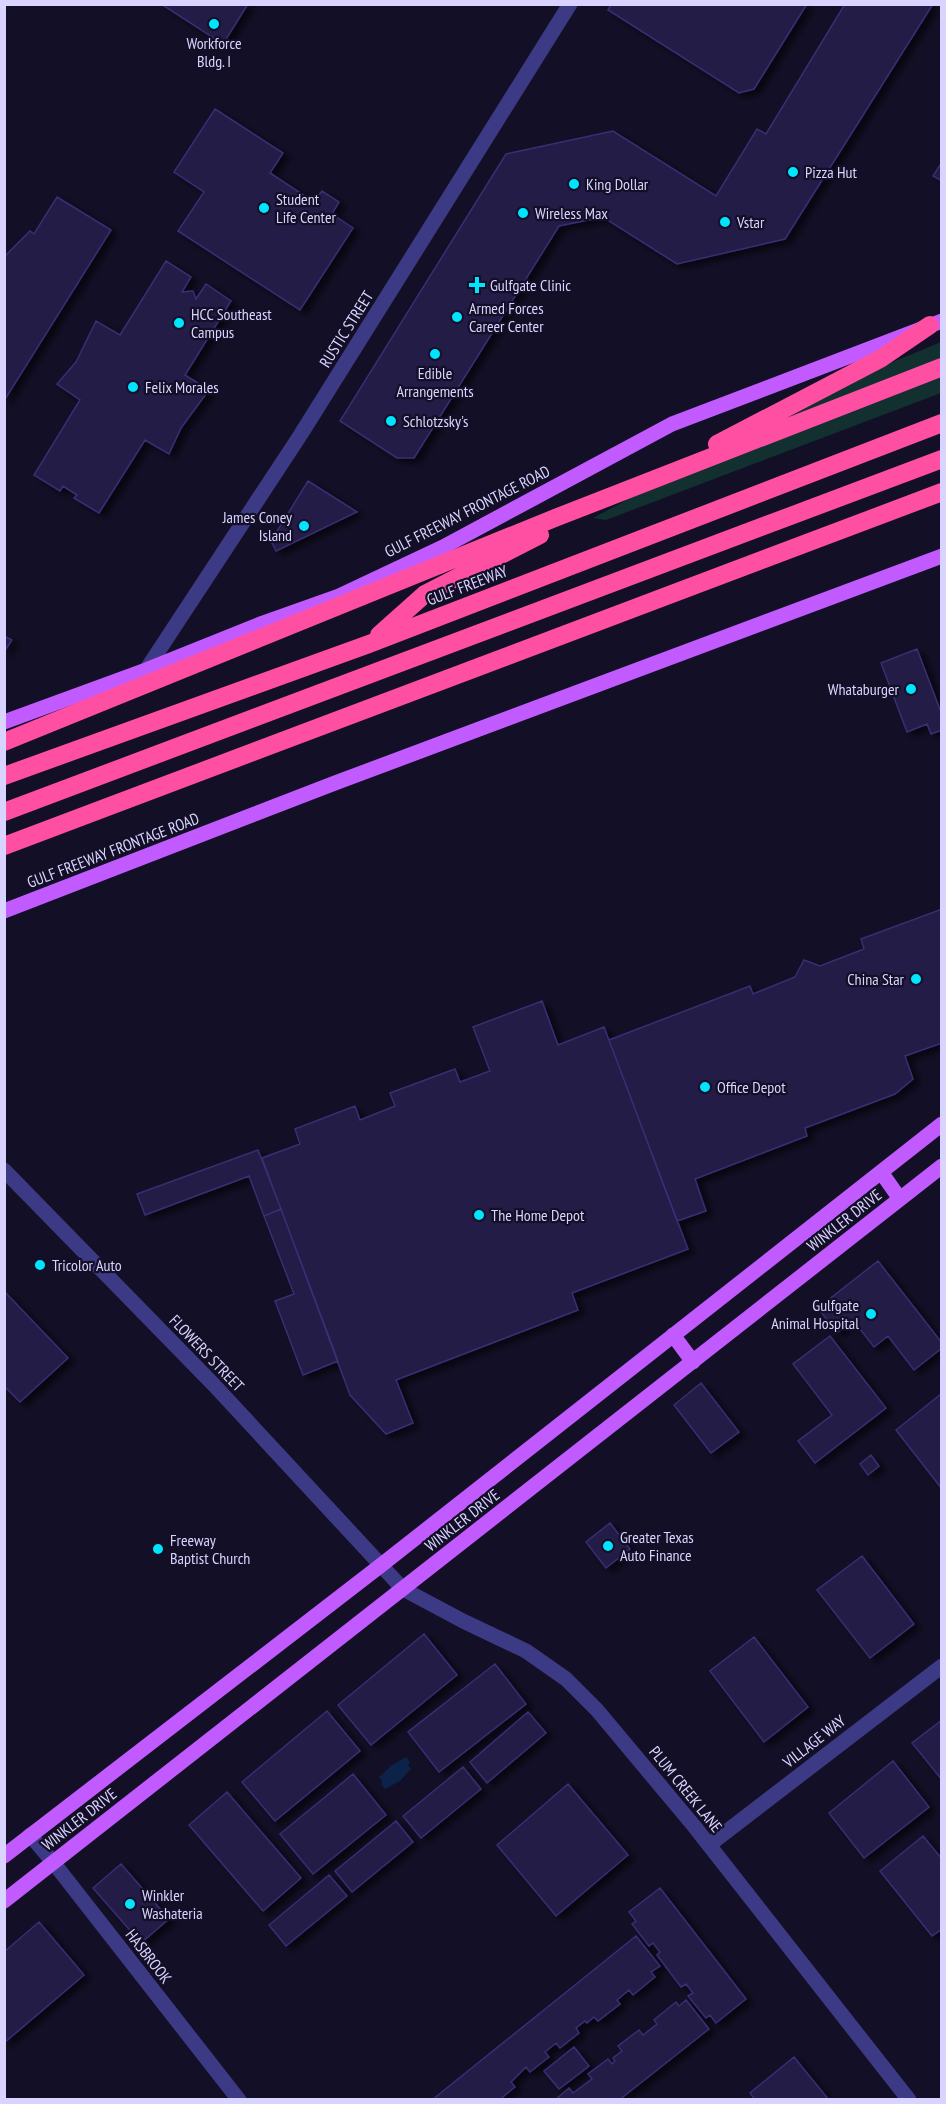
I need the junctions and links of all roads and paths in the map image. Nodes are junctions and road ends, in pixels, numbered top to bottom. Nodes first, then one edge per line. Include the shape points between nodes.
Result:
1 (570, 4) edge
2 (936, 323) edge
3 (942, 367) edge
4 (942, 423) edge
5 (942, 459) edge
6 (942, 492) edge
7 (942, 556) edge
8 (369, 644) junction
9 (146, 670) junction
10 (4, 722) edge
11 (4, 742) edge
12 (4, 776) edge
13 (4, 812) edge
14 (4, 846) edge
15 (4, 911) edge
16 (942, 1124) edge
17 (942, 1166) edge
18 (4, 1170) edge
19 (881, 1172) junction
20 (900, 1199) junction
21 (673, 1335) junction
22 (693, 1362) junction
23 (380, 1566) junction
24 (403, 1589) junction
25 (942, 1666) edge
26 (30, 1835) junction
27 (709, 1845) junction
28 (4, 1856) edge
29 (53, 1862) junction
30 (4, 1901) edge
31 (239, 2100) edge
32 (909, 2100) edge

1 - 9 street, RUSTIC STREET via 301,434
2 - 8 highway via 880,359 425,594
2 - 9 main road, GULF FREEWAY FRONTAGE ROAD via 672,424 443,548 339,596
3 - 11 highway via 555,518
4 - 8 highway, GULF FREEWAY
5 - 13 highway
6 - 14 highway
7 - 15 main road, GULF FREEWAY FRONTAGE ROAD
8 - 12 highway, GULF FREEWAY
9 - 10 main road, GULF FREEWAY FRONTAGE ROAD
16 - 19 main road, WINKLER DRIVE
17 - 20 main road, WINKLER DRIVE
18 - 23 street, FLOWERS STREET via 214,1385
19 - 20 main road
19 - 21 main road, WINKLER DRIVE
20 - 22 main road, WINKLER DRIVE
21 - 22 main road
21 - 23 main road, WINKLER DRIVE
22 - 24 main road, WINKLER DRIVE
23 - 24 street, PLUM CREEK LANE
23 - 26 main road, WINKLER DRIVE
24 - 27 street, PLUM CREEK LANE via 526,1651 566,1679 597,1710
24 - 29 main road, WINKLER DRIVE
25 - 27 street, VILLAGE WAY
26 - 28 main road, WINKLER DRIVE
26 - 29 street, HASBROOK
27 - 32 street, PLUM CREEK LANE
29 - 30 main road, WINKLER DRIVE
29 - 31 street, HASBROOK

